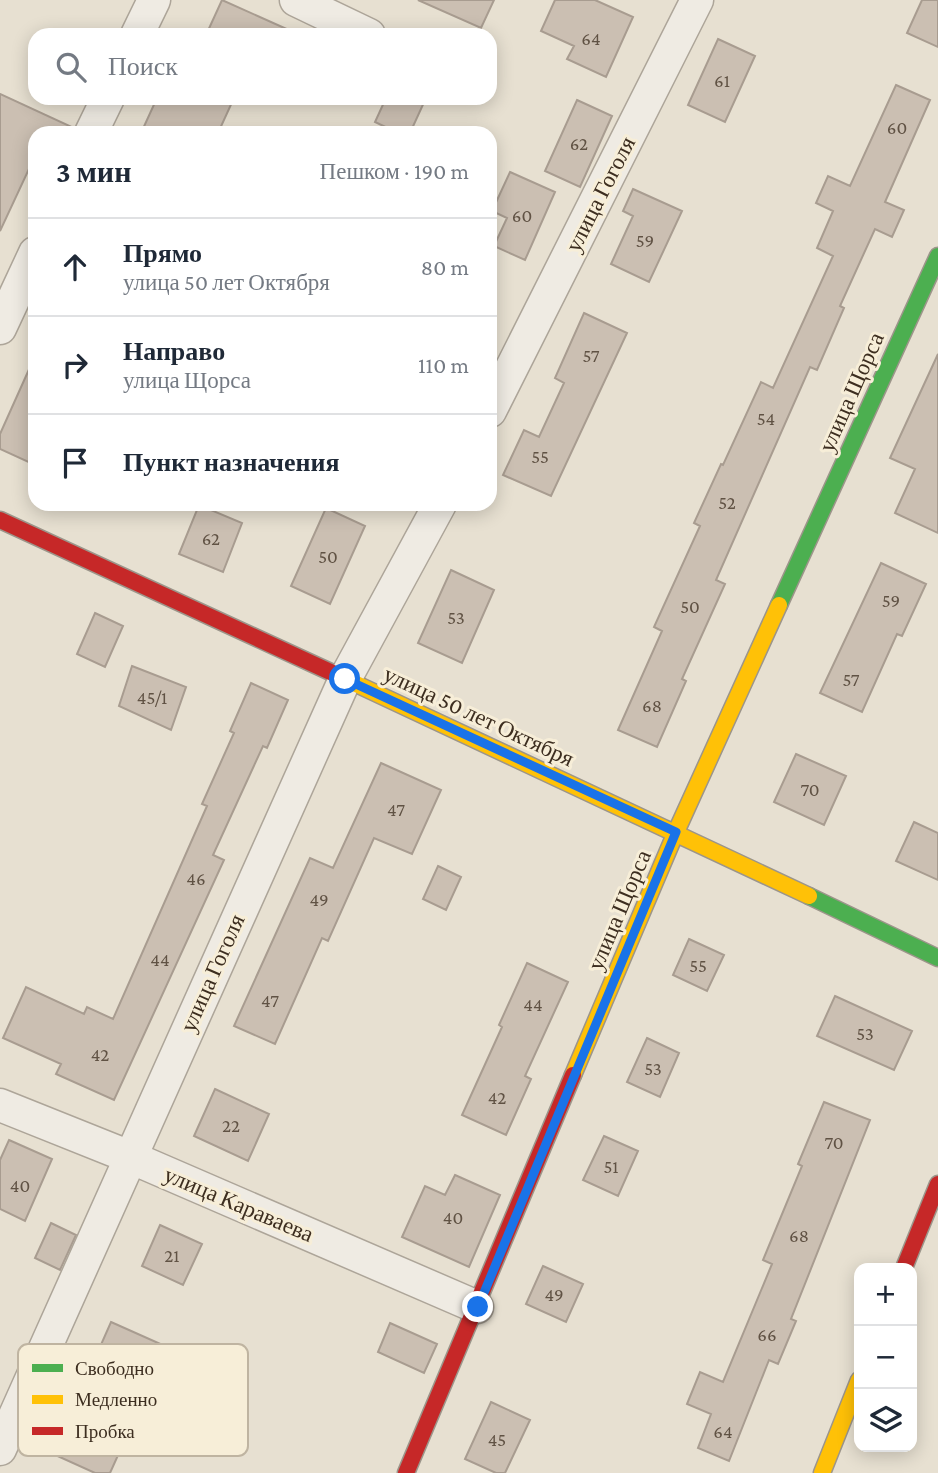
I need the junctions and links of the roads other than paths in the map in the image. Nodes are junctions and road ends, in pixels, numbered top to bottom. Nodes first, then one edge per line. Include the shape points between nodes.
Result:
1 (154, 0) edge
2 (296, 0) edge
3 (696, 0) edge
4 (140, 28) edge
5 (354, 28) edge
6 (105, 105) edge
7 (94, 126) edge
8 (938, 256) edge
9 (28, 268) edge
10 (0, 328) edge
11 (497, 388) edge
12 (436, 511) edge
13 (0, 520) edge
14 (345, 679) junction
15 (676, 832) junction
16 (938, 958) edge
17 (0, 1105) edge
18 (130, 1157) junction
19 (938, 1184) edge
20 (906, 1263) edge
21 (478, 1307) junction
22 (47, 1344) edge
23 (855, 1389) edge
24 (18, 1409) edge
25 (0, 1449) edge
26 (406, 1473) edge
27 (822, 1473) edge

1 - 4 street
2 - 5 street
3 - 11 street, улица Гоголя
6 - 7 street
8 - 15 street, улица Щорса
9 - 10 street
12 - 14 street, улица Гоголя
13 - 14 street, улица 50 лет Октября
14 - 15 street, улица 50 лет Октября
14 - 18 street, улица Гоголя
15 - 16 street, улица 50 лет Октября
15 - 21 street, улица Щорса
17 - 18 street, улица Караваева
18 - 21 street, улица Караваева
18 - 22 street, улица Гоголя
19 - 20 street
21 - 26 street, улица Щорса
23 - 27 street
24 - 25 street, улица Гоголя

